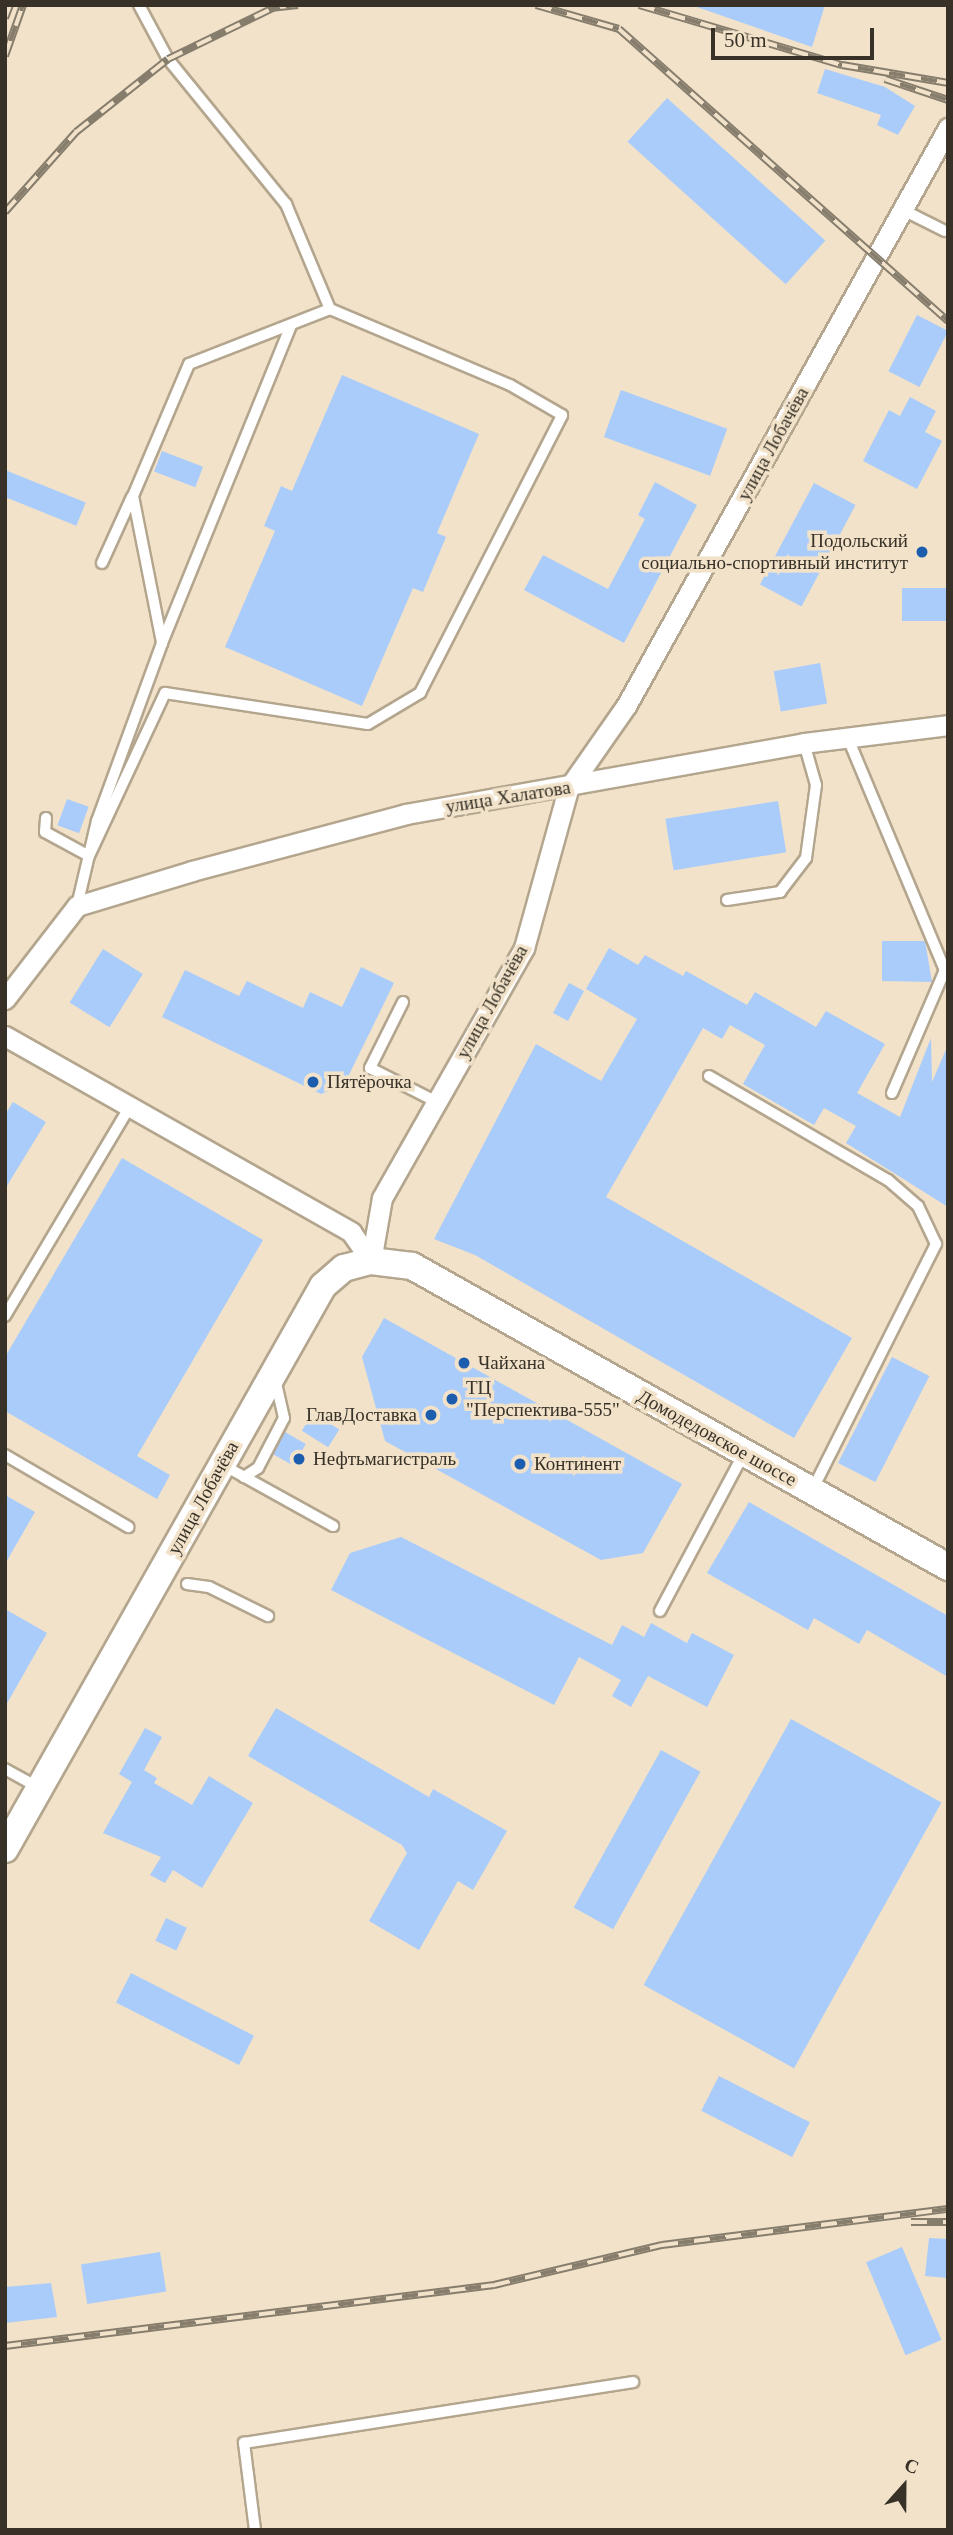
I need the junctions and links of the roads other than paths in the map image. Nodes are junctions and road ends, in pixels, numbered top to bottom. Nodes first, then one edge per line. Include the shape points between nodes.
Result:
1 (139, 5) edge
2 (948, 128) edge
3 (904, 210) junction
4 (945, 231) dead end
5 (330, 309) junction
6 (291, 326) junction
7 (133, 496) junction
8 (102, 563) dead end
9 (162, 643) junction
10 (948, 725) edge
11 (847, 736) junction
12 (804, 743) junction
13 (568, 789) junction
14 (46, 818) dead end
15 (89, 856) junction
16 (727, 900) dead end
17 (77, 906) junction
18 (5, 999) edge
19 (403, 1002) dead end
20 (5, 1036) edge
21 (709, 1076) dead end
22 (892, 1093) dead end
23 (436, 1102) junction
24 (130, 1106) junction
25 (371, 1261) junction
26 (5, 1316) edge
27 (744, 1453) junction
28 (5, 1455) edge
29 (233, 1471) junction
30 (812, 1491) junction
31 (333, 1526) dead end
32 (128, 1527) dead end
33 (948, 1567) edge
34 (187, 1584) dead end
35 (660, 1611) dead end
36 (268, 1616) dead end
37 (5, 1769) edge
38 (40, 1788) junction
39 (5, 1849) edge
40 (633, 2382) dead end
41 (254, 2530) edge

1 - 5 lane via 168,59 286,204
2 - 3 street, улица Лобачёва
3 - 4 lane
3 - 13 street, улица Лобачёва via 626,706
5 - 6 lane
5 - 15 lane via 510,385 562,415 420,693 368,724 165,693
6 - 7 lane via 189,364
6 - 9 lane
7 - 8 lane
7 - 9 lane
9 - 15 lane
10 - 11 street, улица Халатова
11 - 12 street, улица Халатова
11 - 22 lane via 945,970
12 - 13 street, улица Халатова
12 - 16 lane via 816,785 806,858 780,892
13 - 17 street, улица Халатова via 406,814
13 - 23 street, улица Лобачёва via 524,947
14 - 15 lane via 45,832
15 - 17 lane
17 - 18 street
19 - 23 lane via 370,1068
20 - 24 street
21 - 30 lane via 888,1180 918,1206 936,1244
23 - 25 street, улица Лобачёва via 382,1198
24 - 25 street via 351,1232
24 - 26 lane
25 - 27 main road, Домодедовское шоссе via 412,1266
25 - 29 main road, улица Лобачёва via 344,1268 323,1286 273,1373
27 - 30 main road, Домодедовское шоссе
27 - 35 lane
28 - 32 lane
29 - 31 lane
29 - 38 main road, улица Лобачёва
30 - 33 main road, Домодедовское шоссе
34 - 36 lane via 209,1587
37 - 38 lane
38 - 39 main road, улица Лобачёва
40 - 41 lane via 244,2442

